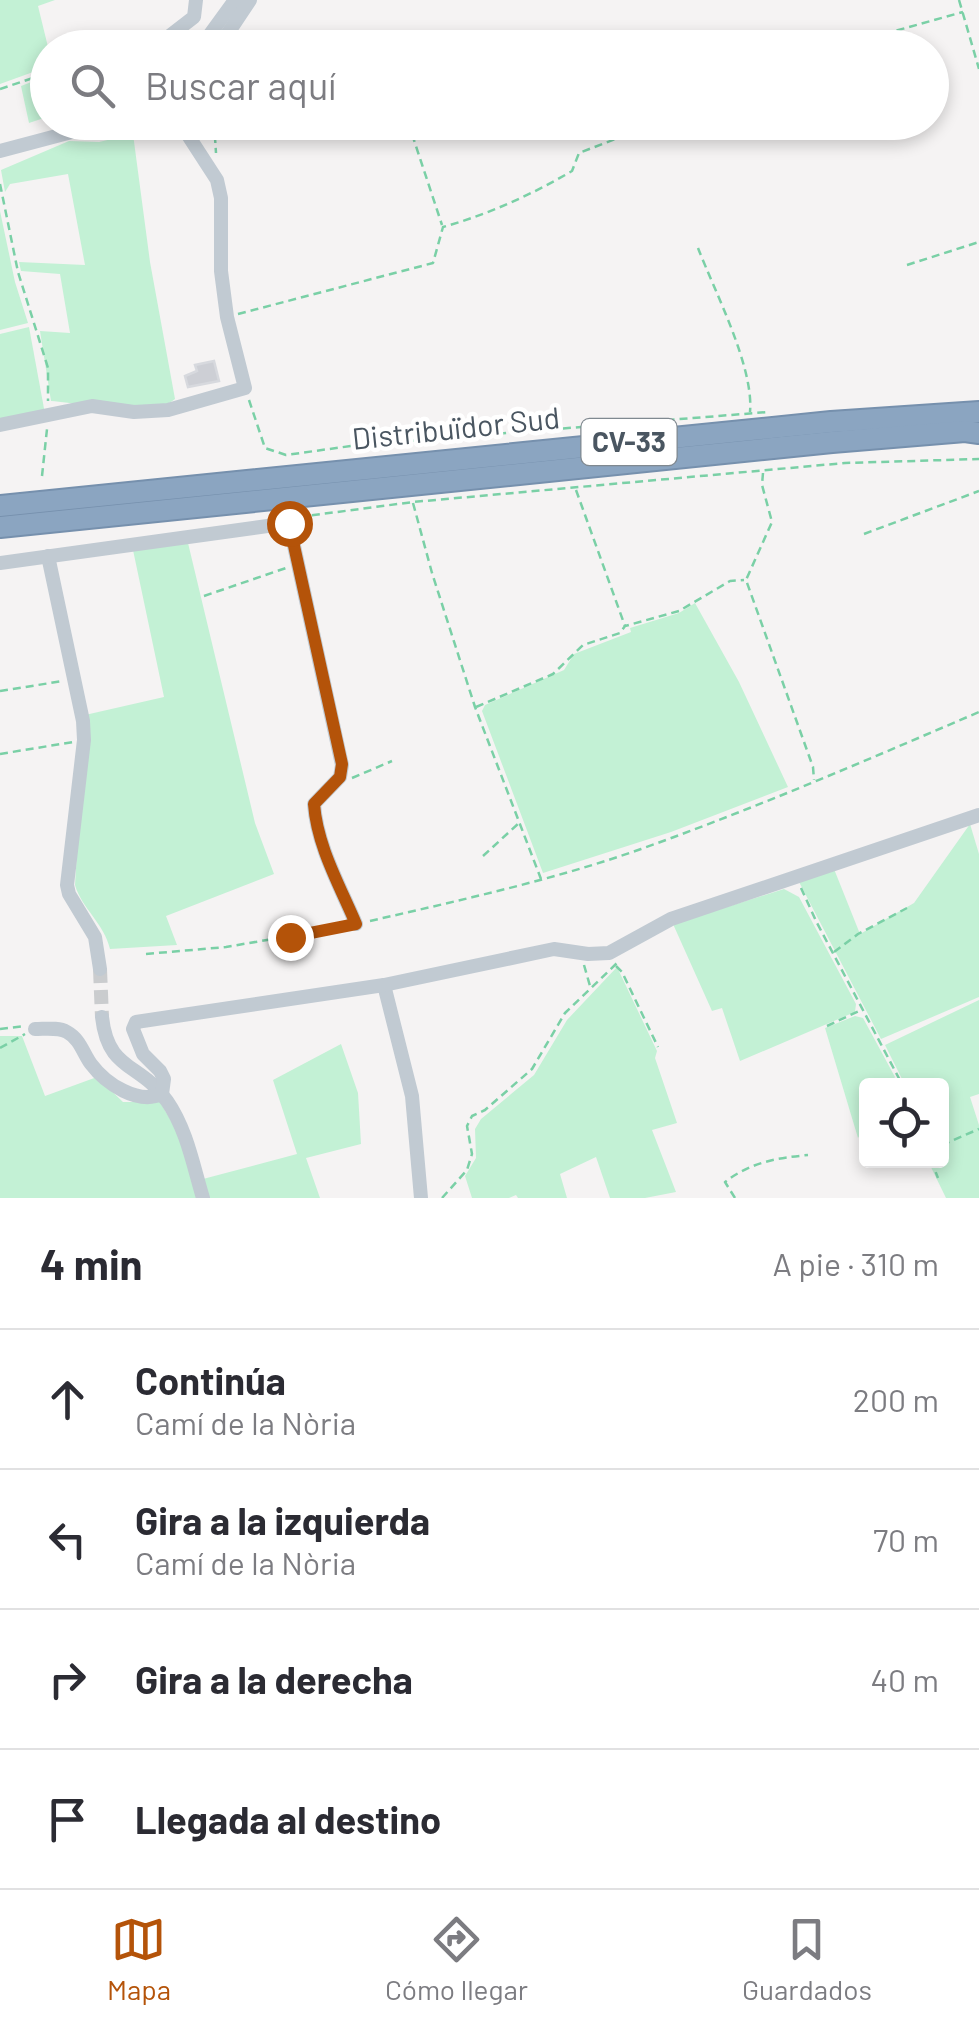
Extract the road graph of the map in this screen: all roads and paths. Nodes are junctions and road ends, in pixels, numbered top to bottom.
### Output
1 (196, 0) edge
2 (235, 0) edge
3 (250, 0) edge
4 (959, 0) edge
5 (963, 12) junction
6 (177, 30) edge
7 (213, 30) edge
8 (230, 30) edge
9 (898, 30) edge
10 (979, 69) edge
11 (30, 80) edge
12 (0, 90) edge
13 (41, 140) edge
14 (194, 140) edge
15 (215, 140) edge
16 (414, 140) edge
17 (612, 140) edge
18 (0, 151) edge
19 (218, 180) junction
20 (0, 184) edge
21 (443, 228) junction
22 (979, 242) edge
23 (698, 248) dead end
24 (907, 265) dead end
25 (227, 317) junction
26 (245, 388) junction
27 (770, 412) dead end
28 (979, 412) edge
29 (750, 413) junction
30 (49, 416) junction
31 (0, 424) edge
32 (972, 432) edge
33 (979, 459) edge
34 (763, 471) junction
35 (42, 476) dead end
36 (576, 488) junction
37 (979, 492) edge
38 (413, 502) junction
39 (2, 522) edge
40 (289, 523) junction
41 (864, 534) dead end
42 (48, 556) junction
43 (0, 562) edge
44 (297, 565) junction
45 (746, 580) junction
46 (204, 596) dead end
47 (625, 626) junction
48 (74, 682) junction
49 (0, 691) edge
50 (475, 707) junction
51 (979, 712) edge
52 (84, 740) junction
53 (0, 754) edge
54 (392, 761) dead end
55 (814, 783) junction
56 (330, 786) junction
57 (979, 815) edge
58 (520, 822) junction
59 (483, 856) dead end
60 (797, 878) junction
61 (542, 880) junction
62 (907, 908) dead end
63 (356, 924) junction
64 (621, 948) junction
65 (583, 952) junction
66 (832, 953) junction
67 (146, 954) dead end
68 (616, 965) junction
69 (100, 969) tunnel mouth
70 (384, 985) junction
71 (590, 988) junction
72 (862, 1010) junction
73 (102, 1016) tunnel mouth
74 (826, 1026) dead end
75 (35, 1029) joint
76 (658, 1047) dead end
77 (0, 1048) edge
78 (899, 1078) edge
79 (162, 1094) junction
80 (979, 1129) edge
81 (949, 1141) edge
82 (808, 1155) dead end
83 (935, 1168) edge
84 (938, 1178) dead end
85 (203, 1198) edge
86 (421, 1198) edge
87 (442, 1198) edge
88 (735, 1198) edge

1 - 6 street
2 - 7 street
3 - 8 street
4 - 5 path
5 - 9 path
5 - 10 path
11 - 12 path
13 - 18 street
14 - 19 street
15 - 19 path
16 - 21 path
17 - 21 path
19 - 25 street
20 - 30 path
21 - 25 path
22 - 24 path
23 - 29 path
25 - 26 street
26 - 29 path
26 - 30 street
27 - 29 path
28 - 39 highway, Distribuïdor Sud / CV-33
30 - 31 street
30 - 35 path
32 - 39 highway, Distribuïdor Sud / CV-33
33 - 34 path
34 - 36 path
34 - 45 path
36 - 38 path
36 - 47 path
37 - 41 path
38 - 40 path
38 - 50 path
40 - 42 street
40 - 44 street
42 - 43 street
42 - 48 street
44 - 46 path
44 - 56 street
45 - 47 path
45 - 55 path
47 - 50 path
48 - 49 path
48 - 52 street
50 - 58 path
51 - 55 path
52 - 53 path
52 - 69 street
54 - 56 path
55 - 61 path
56 - 63 street
57 - 60 street
58 - 59 path
58 - 61 path
60 - 64 street
60 - 66 path
61 - 63 path
62 - 66 path
63 - 67 path
64 - 65 street
64 - 68 path
65 - 70 street
65 - 71 path
66 - 72 path
68 - 71 path
68 - 76 path
70 - 79 street
70 - 86 street
71 - 87 path
72 - 74 path
72 - 78 path
73 - 79 street
75 - 77 path
75 - 79 street
79 - 85 street
80 - 81 path
82 - 88 path
83 - 84 path

